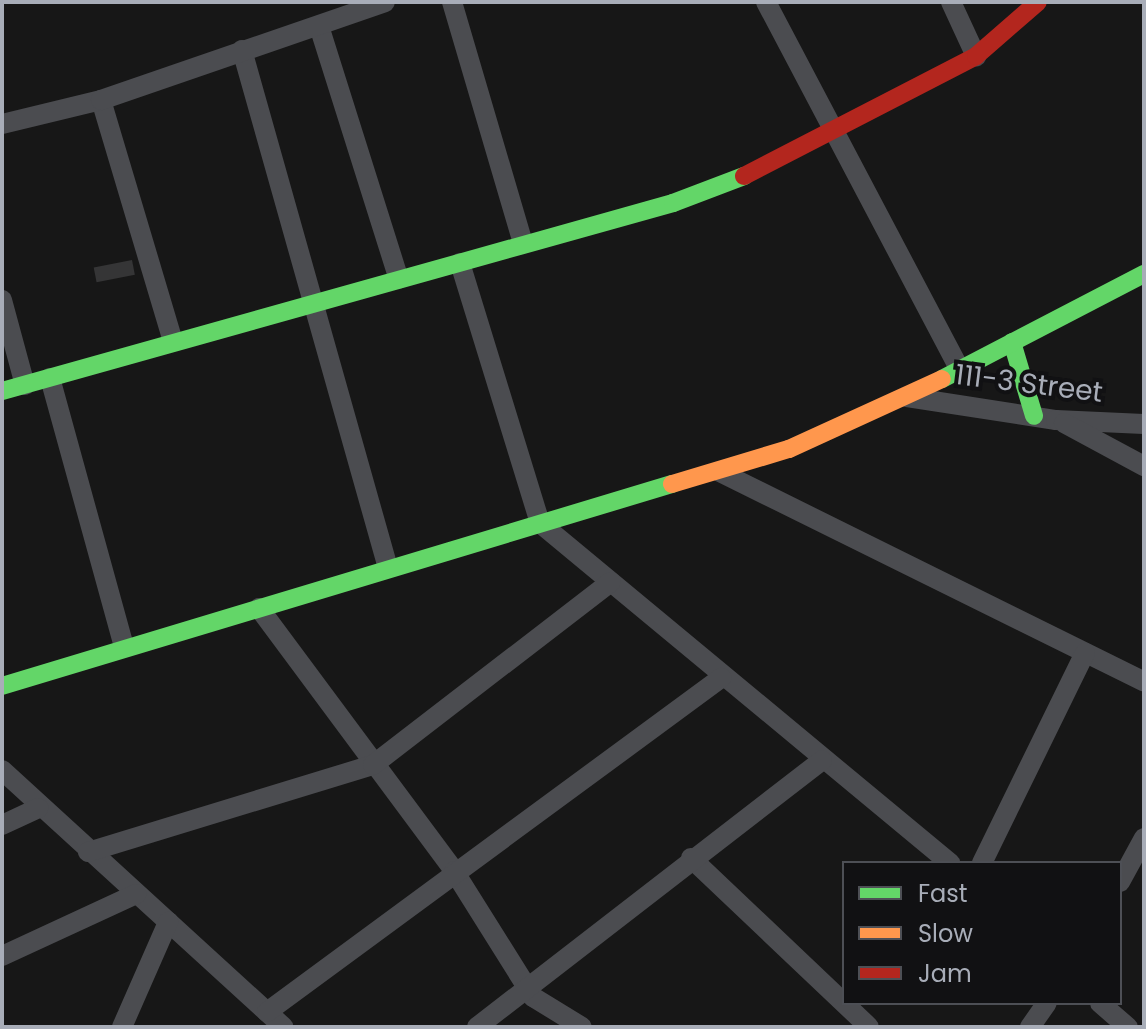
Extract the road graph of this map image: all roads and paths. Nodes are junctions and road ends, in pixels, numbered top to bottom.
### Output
1 (385, 2) edge
2 (452, 2) edge
3 (766, 2) edge
4 (951, 2) edge
5 (1038, 2) edge
6 (319, 26) junction
7 (242, 50) junction
8 (976, 56) junction
9 (101, 100) junction
10 (2, 124) edge
11 (833, 133) junction
12 (523, 243) junction
13 (460, 263) junction
14 (1144, 274) edge
15 (399, 279) junction
16 (2, 300) edge
17 (314, 303) junction
18 (173, 342) junction
19 (1012, 342) junction
20 (959, 368) junction
21 (50, 378) junction
22 (25, 385) junction
23 (2, 391) edge
24 (907, 397) junction
25 (1034, 416) junction
26 (1056, 420) junction
27 (1144, 424) edge
28 (1144, 466) edge
29 (720, 472) junction
30 (540, 523) junction
31 (388, 568) junction
32 (611, 582) junction
33 (259, 608) junction
34 (124, 646) junction
35 (1085, 653) junction
36 (721, 678) junction
37 (1144, 682) edge
38 (2, 684) edge
39 (822, 760) junction
40 (373, 765) junction
41 (2, 770) edge
42 (38, 808) junction
43 (2, 825) edge
44 (1144, 838) edge
45 (88, 852) junction
46 (691, 858) junction
47 (948, 861) edge
48 (983, 861) edge
49 (454, 871) junction
50 (1122, 878) edge
51 (136, 894) junction
52 (168, 922) junction
53 (2, 956) edge
54 (528, 984) junction
55 (842, 1001) edge
56 (846, 1005) edge
57 (1046, 1005) edge
58 (1102, 1005) edge
59 (267, 1012) junction
60 (122, 1027) edge
61 (283, 1027) edge
62 (477, 1027) edge
63 (582, 1027) edge
64 (869, 1027) edge
65 (1030, 1027) edge
66 (1128, 1027) edge

1 - 6 street
2 - 12 street
3 - 11 street
4 - 8 street
5 - 8 main road
6 - 7 street
6 - 15 street
7 - 9 street
7 - 17 street
8 - 11 main road
9 - 10 street
9 - 18 street
11 - 12 main road
11 - 20 street
12 - 13 main road
13 - 15 main road
13 - 30 street
14 - 19 main road
15 - 17 main road
16 - 22 street
17 - 18 main road
17 - 31 street
18 - 21 main road
19 - 20 main road
19 - 25 main road
20 - 24 main road
21 - 22 main road
21 - 34 street
22 - 23 main road
24 - 25 street, 111-3 Street
24 - 29 main road
25 - 26 street, 111-3 Street
26 - 27 street, 111-3 Street
26 - 28 street
29 - 30 main road
29 - 35 street
30 - 31 main road
30 - 32 street
31 - 33 main road
32 - 36 street
32 - 40 street
33 - 34 main road
33 - 40 street
34 - 38 main road
35 - 37 street
35 - 48 street
36 - 39 street
36 - 49 street
39 - 46 street
39 - 47 street
40 - 45 street
40 - 49 street
41 - 42 street
42 - 43 street
42 - 45 street
44 - 50 street
45 - 51 street
46 - 54 street
46 - 55 street
49 - 54 street
49 - 59 street
51 - 52 street
51 - 53 street
52 - 59 street
52 - 60 street
54 - 62 street
54 - 63 street
56 - 64 street
57 - 65 street
58 - 66 street
59 - 61 street

